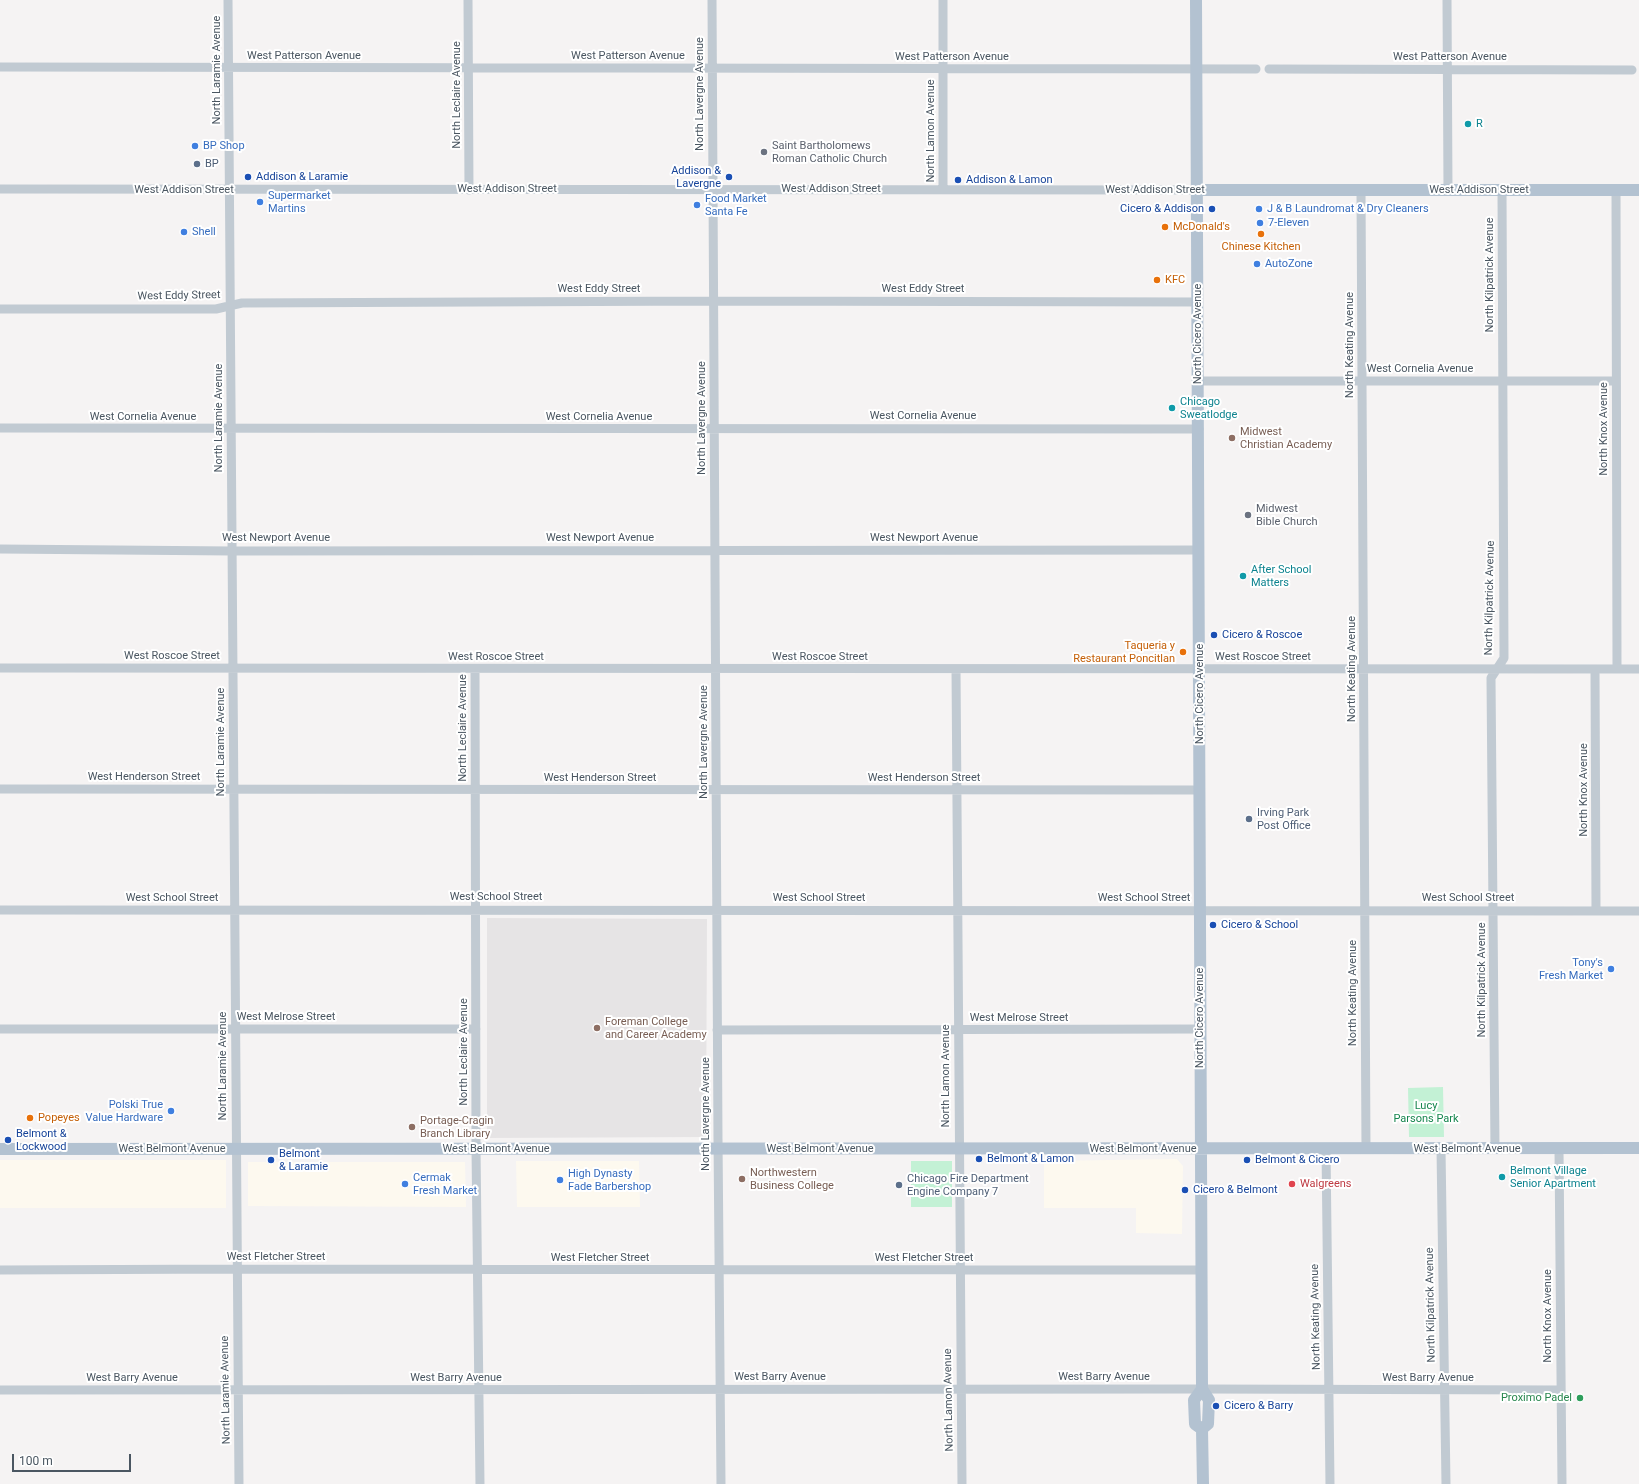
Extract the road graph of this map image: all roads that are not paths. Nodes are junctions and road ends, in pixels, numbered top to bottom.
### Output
1 (228, 0) edge
2 (468, 0) edge
3 (712, 0) edge
4 (943, 0) edge
5 (1196, 0) edge
6 (1447, 0) edge
7 (0, 67) edge
8 (229, 68) junction
9 (468, 68) junction
10 (712, 68) junction
11 (943, 69) junction
12 (1197, 69) junction
13 (1256, 69) dead end
14 (1269, 69) dead end
15 (1448, 69) junction
16 (1632, 70) dead end
17 (0, 189) edge
18 (713, 189) junction
19 (230, 190) junction
20 (469, 190) junction
21 (943, 190) junction
22 (1198, 190) junction
23 (1361, 190) junction
24 (1448, 190) junction
25 (1502, 190) junction
26 (1616, 190) junction
27 (1639, 190) edge
28 (713, 301) junction
29 (1198, 302) junction
30 (230, 306) junction
31 (0, 309) edge
32 (1198, 381) junction
33 (1362, 381) junction
34 (1502, 381) junction
35 (1616, 381) junction
36 (0, 428) edge
37 (231, 429) junction
38 (714, 429) junction
39 (1199, 429) junction
40 (0, 549) edge
41 (232, 550) junction
42 (715, 550) junction
43 (1199, 550) junction
44 (0, 668) edge
45 (232, 668) junction
46 (1617, 668) junction
47 (1639, 668) edge
48 (475, 669) junction
49 (715, 669) junction
50 (956, 669) junction
51 (1200, 669) junction
52 (1364, 669) junction
53 (1497, 669) junction
54 (1595, 669) junction
55 (0, 789) edge
56 (233, 789) junction
57 (475, 789) junction
58 (716, 790) junction
59 (957, 790) junction
60 (1200, 790) junction
61 (475, 909) junction
62 (0, 910) edge
63 (234, 910) junction
64 (717, 910) junction
65 (957, 910) junction
66 (1200, 910) junction
67 (1365, 910) junction
68 (1493, 910) junction
69 (1596, 910) junction
70 (1639, 911) edge
71 (476, 1028) junction
72 (0, 1029) edge
73 (235, 1029) junction
74 (717, 1030) junction
75 (958, 1030) junction
76 (1200, 1030) junction
77 (1639, 1148) edge
78 (0, 1149) edge
79 (236, 1149) junction
80 (476, 1149) junction
81 (718, 1149) junction
82 (959, 1149) junction
83 (1200, 1149) junction
84 (1326, 1149) junction
85 (1366, 1149) junction
86 (1441, 1149) junction
87 (1495, 1149) junction
88 (1559, 1149) junction
89 (237, 1269) junction
90 (477, 1269) junction
91 (0, 1270) edge
92 (719, 1270) junction
93 (960, 1270) junction
94 (1200, 1270) junction
95 (720, 1389) junction
96 (1202, 1389) junction
97 (1329, 1389) junction
98 (0, 1390) edge
99 (238, 1390) junction
100 (478, 1390) junction
101 (961, 1390) junction
102 (1444, 1390) junction
103 (1561, 1390) junction
104 (239, 1484) edge
105 (480, 1484) edge
106 (721, 1484) edge
107 (962, 1484) edge
108 (1203, 1484) edge
109 (1330, 1484) edge
110 (1446, 1484) edge
111 (1562, 1484) edge

1 - 8 street, North Laramie Avenue
2 - 9 street, North Leclaire Avenue
3 - 10 street, North Lavergne Avenue
4 - 11 street, North Lamon Avenue
5 - 12 main road, North Cicero Avenue
6 - 15 street
7 - 8 street, West Patterson Avenue
8 - 9 street, West Patterson Avenue
8 - 19 street, North Laramie Avenue
9 - 10 street, West Patterson Avenue
9 - 20 street, North Leclaire Avenue
10 - 11 street, West Patterson Avenue
10 - 18 street, North Lavergne Avenue
11 - 12 street, West Patterson Avenue
11 - 21 street, North Lamon Avenue
12 - 13 street, West Patterson Avenue
12 - 22 main road, North Cicero Avenue
14 - 15 street, West Patterson Avenue
15 - 16 street, West Patterson Avenue
15 - 24 street
17 - 19 street, West Addison Street
18 - 20 street, West Addison Street
18 - 21 street, West Addison Street
18 - 28 street, North Lavergne Avenue
19 - 20 street, West Addison Street
19 - 30 street, North Laramie Avenue
21 - 22 street, West Addison Street
22 - 23 main road, West Addison Street
22 - 29 main road, North Cicero Avenue
23 - 24 main road, West Addison Street
23 - 33 street, North Keating Avenue
24 - 25 main road, West Addison Street
25 - 26 main road, West Addison Street
25 - 34 street, North Kilpatrick Avenue
26 - 27 main road, West Addison Street
26 - 35 street, North Knox Avenue
28 - 29 street, West Eddy Street
28 - 30 street, West Eddy Street
28 - 38 street, North Lavergne Avenue
29 - 32 main road, North Cicero Avenue
30 - 31 street, West Eddy Street
30 - 37 street, North Laramie Avenue
32 - 33 street, West Cornelia Avenue
32 - 39 main road, North Cicero Avenue
33 - 34 street, West Cornelia Avenue
33 - 52 street, North Keating Avenue
34 - 35 street, West Cornelia Avenue
34 - 53 street, North Kilpatrick Avenue
35 - 46 street, North Knox Avenue
36 - 37 street, West Cornelia Avenue
37 - 38 street, West Cornelia Avenue
37 - 41 street, North Laramie Avenue
38 - 39 street, West Cornelia Avenue
38 - 42 street, North Lavergne Avenue
39 - 43 main road, North Cicero Avenue
40 - 41 street, West Newport Avenue
41 - 42 street, West Newport Avenue
41 - 45 street, North Laramie Avenue
42 - 43 street, West Newport Avenue
42 - 49 street, North Lavergne Avenue
43 - 51 main road, North Cicero Avenue
44 - 45 street, West Roscoe Street
45 - 48 street, West Roscoe Street
45 - 56 street, North Laramie Avenue
46 - 47 street, West Roscoe Street
46 - 54 street, West Roscoe Street
48 - 49 street, West Roscoe Street
48 - 57 street, North Leclaire Avenue
49 - 50 street, West Roscoe Street
49 - 58 street, North Lavergne Avenue
50 - 51 street, West Roscoe Street
50 - 59 street, North Lamon Avenue
51 - 52 street, West Roscoe Street
51 - 60 main road, North Cicero Avenue
52 - 53 street, West Roscoe Street
52 - 67 street, North Keating Avenue
53 - 54 street, West Roscoe Street
53 - 68 street, North Kilpatrick Avenue
54 - 69 street, North Knox Avenue
55 - 56 street, West Henderson Street
56 - 57 street, West Henderson Street
56 - 63 street, North Laramie Avenue
57 - 58 street, West Henderson Street
57 - 61 street, North Leclaire Avenue
58 - 59 street, West Henderson Street
58 - 64 street, North Lavergne Avenue
59 - 60 street, West Henderson Street
59 - 65 street, North Lamon Avenue
60 - 66 main road, North Cicero Avenue
61 - 63 street, West School Street
61 - 64 street, West School Street
61 - 71 street, North Leclaire Avenue
62 - 63 street, West School Street
63 - 73 street, North Laramie Avenue
64 - 65 street, West School Street
64 - 74 street, North Lavergne Avenue
65 - 66 street, West School Street
65 - 75 street, North Lamon Avenue
66 - 67 street, West School Street
66 - 76 main road, North Cicero Avenue
67 - 68 street, West School Street
67 - 85 street, North Keating Avenue
68 - 69 street, West School Street
68 - 87 street, North Kilpatrick Avenue
69 - 70 street, West School Street
71 - 73 street, West Melrose Street
71 - 80 street, North Leclaire Avenue
72 - 73 street, West Melrose Street
73 - 79 street, North Laramie Avenue
74 - 75 street, West Melrose Street
74 - 81 street, North Lavergne Avenue
75 - 76 street, West Melrose Street
75 - 82 street, North Lamon Avenue
76 - 83 main road, North Cicero Avenue
77 - 88 main road, West Belmont Avenue
78 - 79 main road, West Belmont Avenue
79 - 80 main road, West Belmont Avenue
79 - 89 street, North Laramie Avenue
80 - 81 main road, West Belmont Avenue
80 - 90 street, North Leclaire Avenue
81 - 82 main road, West Belmont Avenue
81 - 92 street, North Lavergne Avenue
82 - 83 main road, West Belmont Avenue
82 - 93 street, North Lamon Avenue
83 - 84 main road, West Belmont Avenue
83 - 94 main road, North Cicero Avenue
84 - 85 main road, West Belmont Avenue
84 - 97 street, North Keating Avenue
85 - 86 main road, West Belmont Avenue
86 - 87 main road, West Belmont Avenue
86 - 102 street, North Kilpatrick Avenue
87 - 88 main road, West Belmont Avenue
88 - 103 street, North Knox Avenue
89 - 90 street, West Fletcher Street
89 - 91 street, West Fletcher Street
89 - 99 street, North Laramie Avenue
90 - 92 street, West Fletcher Street
90 - 100 street, North Leclaire Avenue
92 - 93 street, West Fletcher Street
92 - 95 street, North Lavergne Avenue
93 - 94 street, West Fletcher Street
93 - 101 street, North Lamon Avenue
94 - 96 main road, North Cicero Avenue
95 - 100 street, West Barry Avenue
95 - 101 street, West Barry Avenue
95 - 106 street, North Lavergne Avenue
96 - 97 street, West Barry Avenue
96 - 101 street, West Barry Avenue
96 - 108 main road, North Cicero Avenue
97 - 102 street, West Barry Avenue
97 - 109 street, North Keating Avenue
98 - 99 street, West Barry Avenue
99 - 100 street, West Barry Avenue
99 - 104 street, North Laramie Avenue
100 - 105 street, North Leclaire Avenue
101 - 107 street, North Lamon Avenue
102 - 103 street, West Barry Avenue
102 - 110 street, North Kilpatrick Avenue
103 - 111 street, North Knox Avenue

